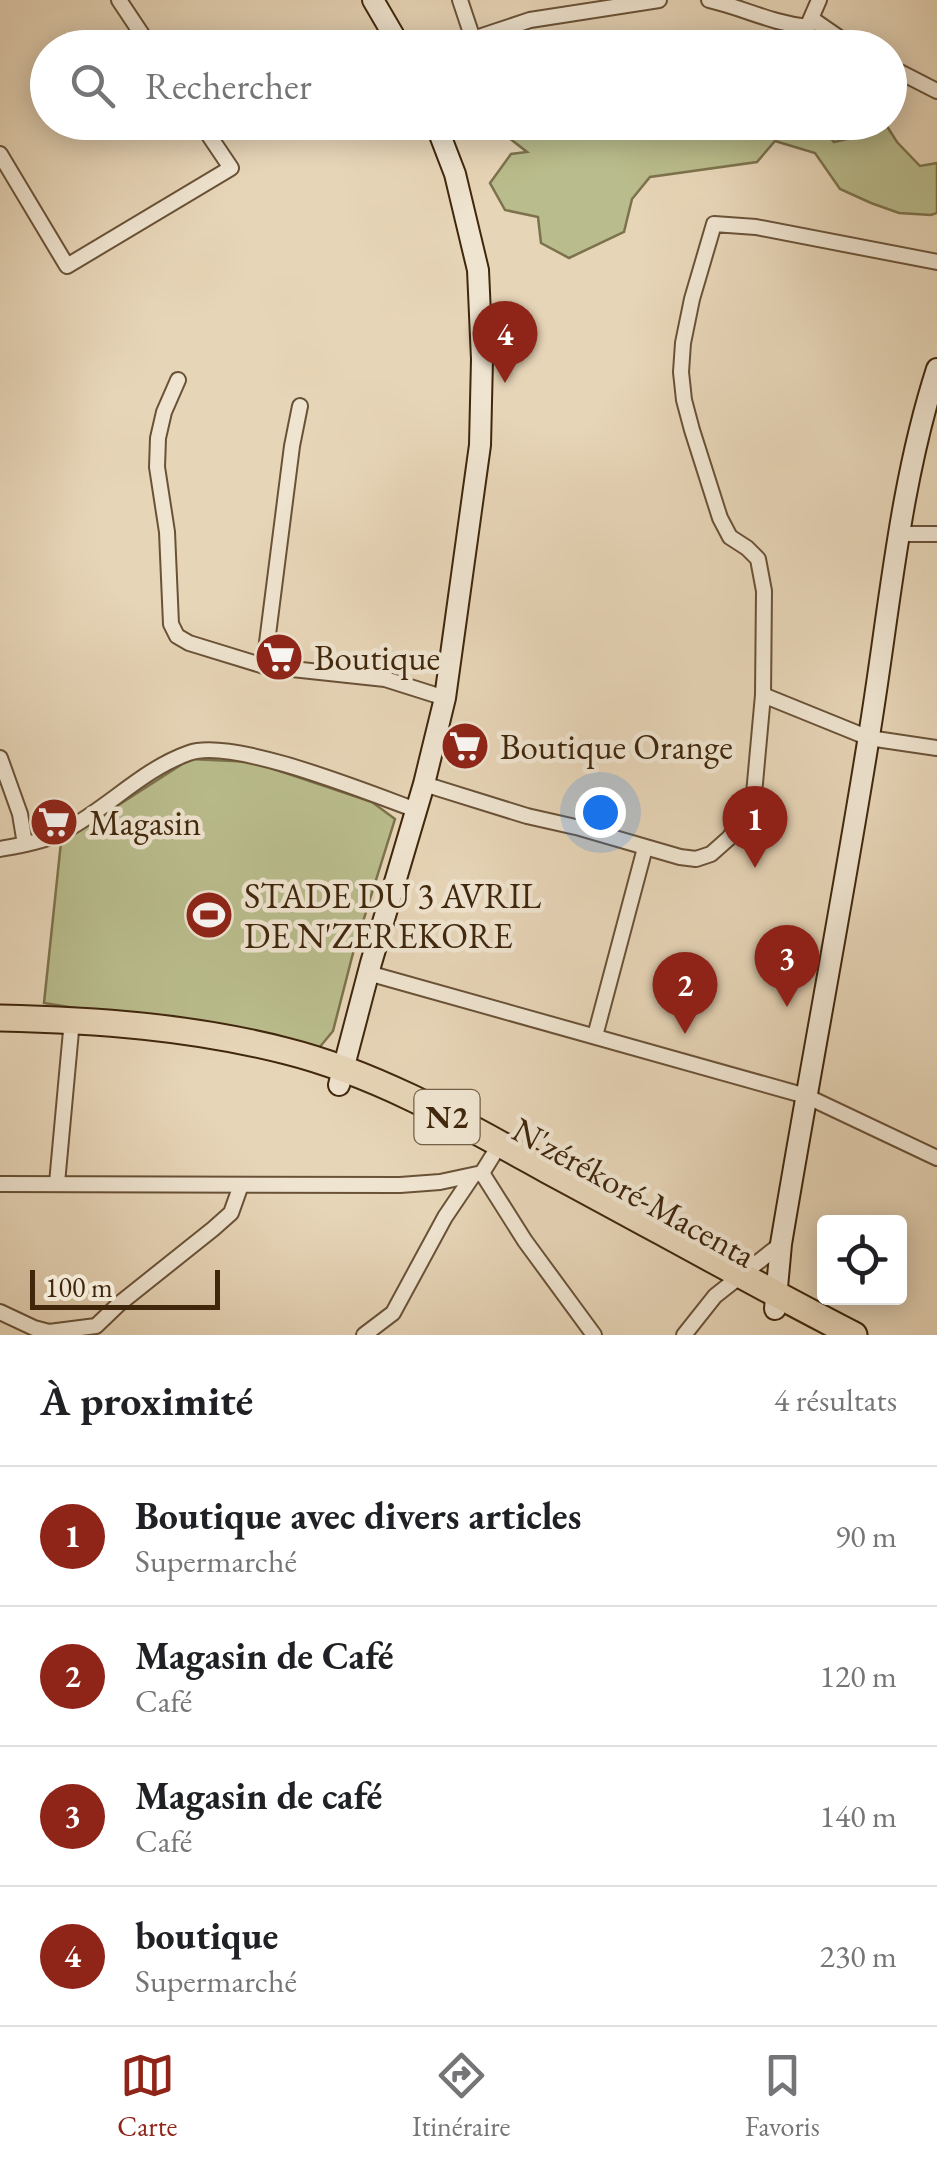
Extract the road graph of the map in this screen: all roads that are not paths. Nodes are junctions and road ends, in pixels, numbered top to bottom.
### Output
1 (119, 0) edge
2 (372, 0) edge
3 (460, 0) edge
4 (659, 0) edge
5 (709, 0) edge
6 (819, 0) edge
7 (810, 23) junction
8 (139, 30) edge
9 (390, 30) edge
10 (470, 30) edge
11 (500, 30) edge
12 (807, 30) edge
13 (822, 30) edge
14 (907, 76) edge
15 (937, 91) edge
16 (212, 140) edge
17 (443, 140) edge
18 (0, 154) edge
19 (937, 262) edge
20 (937, 369) edge
21 (178, 380) dead end
22 (300, 406) dead end
23 (899, 534) junction
24 (937, 534) edge
25 (264, 666) junction
26 (764, 695) junction
27 (445, 698) junction
28 (869, 738) junction
29 (937, 748) edge
30 (0, 758) edge
31 (424, 784) junction
32 (416, 810) junction
33 (25, 844) junction
34 (646, 848) junction
35 (0, 850) edge
36 (368, 974) junction
37 (0, 1018) edge
38 (71, 1027) junction
39 (0, 1032) edge
40 (595, 1036) junction
41 (341, 1077) junction
42 (806, 1096) junction
43 (937, 1158) edge
44 (488, 1162) junction
45 (58, 1183) junction
46 (0, 1184) edge
47 (241, 1186) junction
48 (781, 1244) junction
49 (736, 1280) junction
50 (776, 1302) junction
51 (0, 1312) edge
52 (364, 1335) edge
53 (594, 1335) edge
54 (684, 1335) edge
55 (825, 1335) edge
56 (854, 1335) edge

1 - 8 street
2 - 9 street
3 - 10 street
4 - 11 street
5 - 7 street
6 - 7 street
7 - 12 street
7 - 13 street
14 - 15 street
16 - 18 street
17 - 27 street
19 - 26 street
20 - 23 street
21 - 25 street
22 - 25 street
23 - 24 street
23 - 28 street
25 - 27 street
26 - 28 street
26 - 34 street
27 - 31 street
28 - 29 street
28 - 42 street
30 - 33 street
31 - 32 street
31 - 34 street
32 - 33 street
32 - 36 street
33 - 35 street
34 - 40 street
36 - 40 street
36 - 41 street
37 - 38 highway, N2
38 - 39 highway, N2
38 - 41 highway, N2
38 - 45 street
40 - 42 street
41 - 44 highway, N2
42 - 43 street
42 - 48 street
44 - 47 street
44 - 49 highway, N2
44 - 52 street
44 - 53 street
45 - 46 street
45 - 47 street
47 - 51 street
48 - 49 street
48 - 50 street
49 - 50 highway, N2
49 - 54 street
50 - 55 highway, N'zérékoré-Macenta / N2
50 - 56 highway, N2

